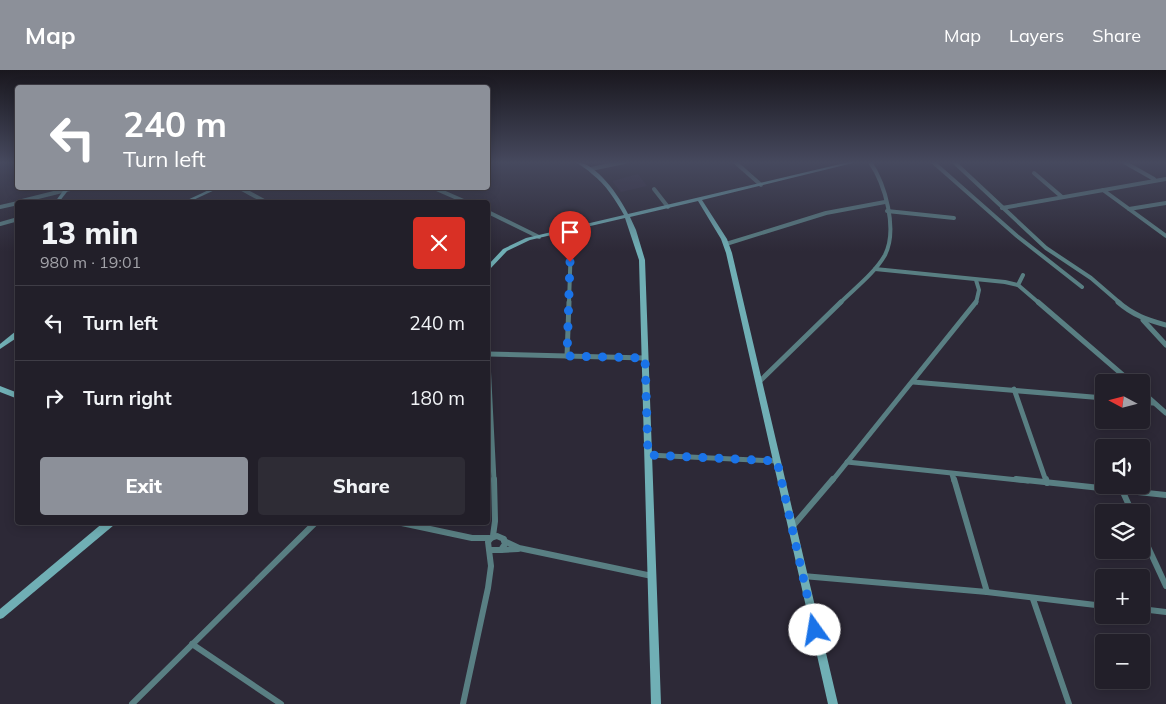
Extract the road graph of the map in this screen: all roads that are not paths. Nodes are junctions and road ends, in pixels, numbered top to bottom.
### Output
1 (57, 192) edge
2 (208, 192) edge
3 (247, 192) edge
4 (442, 192) edge
5 (610, 192) edge
6 (656, 192) edge
7 (734, 192) edge
8 (884, 192) edge
9 (967, 192) edge
10 (985, 192) edge
11 (1056, 192) edge
12 (1094, 192) edge
13 (1105, 192) edge
14 (1062, 197) junction
15 (28, 200) edge
16 (190, 200) edge
17 (262, 200) edge
18 (461, 200) edge
19 (700, 200) junction
20 (885, 202) junction
21 (1166, 203) edge
22 (15, 204) edge
23 (0, 207) edge
24 (668, 207) junction
25 (1002, 208) junction
26 (1130, 209) junction
27 (887, 211) junction
28 (490, 213) edge
29 (625, 216) junction
30 (954, 218) dead end
31 (15, 220) edge
32 (0, 224) edge
33 (568, 230) junction
34 (1166, 230) edge
35 (1159, 231) junction
36 (1166, 236) edge
37 (539, 237) junction
38 (726, 244) junction
39 (490, 266) edge
40 (875, 269) junction
41 (1023, 275) dead end
42 (976, 280) junction
43 (1018, 286) junction
44 (1082, 287) dead end
45 (1143, 319) junction
46 (1166, 325) edge
47 (15, 336) edge
48 (1166, 345) edge
49 (0, 348) edge
50 (490, 354) edge
51 (567, 356) junction
52 (645, 358) junction
53 (1122, 374) edge
54 (490, 377) edge
55 (759, 382) junction
56 (913, 382) junction
57 (0, 389) edge
58 (1014, 389) junction
59 (15, 395) edge
60 (1095, 397) edge
61 (1150, 399) edge
62 (1150, 403) edge
63 (1154, 403) junction
64 (1166, 413) edge
65 (648, 455) junction
66 (777, 461) junction
67 (847, 462) junction
68 (952, 474) junction
69 (1047, 483) junction
70 (1095, 487) edge
71 (1150, 493) edge
72 (1166, 495) edge
73 (107, 525) edge
74 (313, 525) edge
75 (411, 525) edge
76 (791, 527) junction
77 (472, 538) junction
78 (497, 538) junction
79 (519, 548) junction
80 (494, 549) junction
81 (1150, 551) edge
82 (652, 576) junction
83 (802, 576) junction
84 (1166, 586) edge
85 (987, 592) junction
86 (1033, 599) junction
87 (1095, 605) edge
88 (2, 610) edge
89 (1150, 610) edge
90 (1166, 612) edge
91 (192, 644) junction
92 (132, 704) edge
93 (281, 704) edge
94 (464, 704) edge
95 (656, 704) edge
96 (833, 704) edge
97 (1069, 704) edge

1 - 15 street
2 - 16 street
3 - 17 street
4 - 18 street
5 - 29 street
6 - 24 street
7 - 19 street
8 - 20 street
9 - 44 street
10 - 25 street
11 - 14 street
12 - 14 street
13 - 26 street
14 - 25 street
19 - 24 street
19 - 38 street
20 - 27 street
20 - 38 street
21 - 26 street
22 - 23 street
24 - 29 street
25 - 45 street
26 - 35 street
27 - 30 street
27 - 40 street
28 - 37 street
29 - 33 street
29 - 52 street
31 - 32 street
33 - 37 street
33 - 51 street
34 - 35 street
35 - 36 street
37 - 39 street
38 - 55 street
40 - 42 street
40 - 55 street
41 - 43 street
42 - 43 street
42 - 56 street
43 - 53 street
45 - 46 street
45 - 48 street
47 - 49 street
50 - 51 street
51 - 52 street
52 - 65 street
54 - 78 street
55 - 66 street
56 - 58 street
56 - 67 street
57 - 59 street
58 - 60 street
58 - 69 street
61 - 63 street
62 - 63 street
63 - 64 street
65 - 66 street
65 - 82 street
66 - 76 street
67 - 68 street
67 - 76 street
68 - 69 street
68 - 85 street
69 - 70 street
71 - 72 street
73 - 88 street
74 - 91 street
75 - 77 street
76 - 83 street
77 - 78 street
77 - 80 street
78 - 79 street
78 - 80 street
78 - 80 street
79 - 80 street
79 - 82 street
80 - 94 street
81 - 84 street
82 - 95 street
83 - 85 street
83 - 96 street
85 - 86 street
86 - 87 street
86 - 97 street
89 - 90 street
91 - 92 street
91 - 93 street

